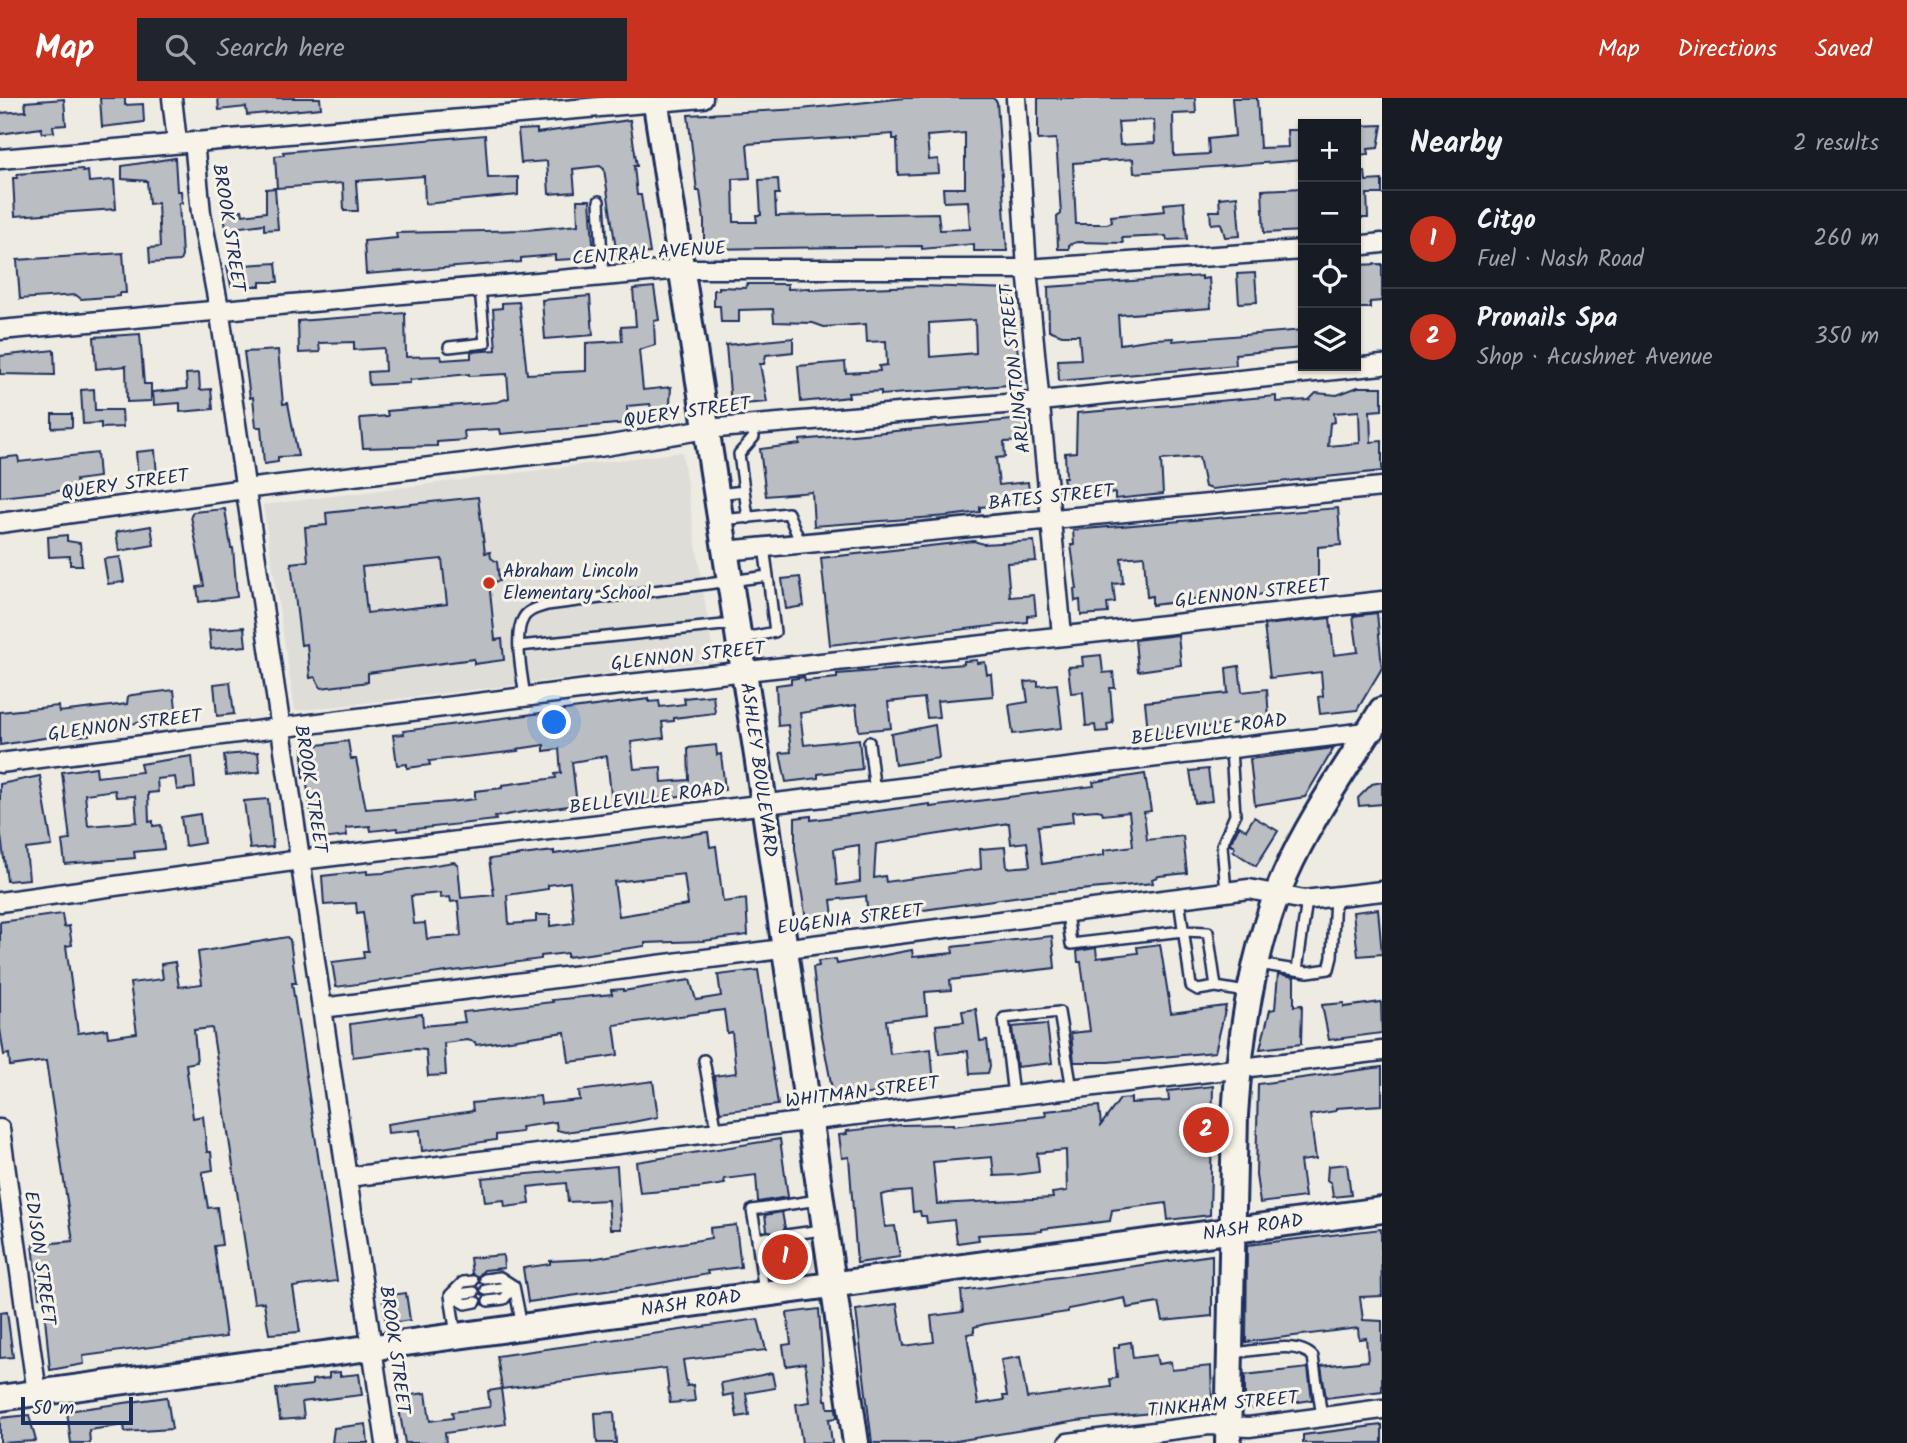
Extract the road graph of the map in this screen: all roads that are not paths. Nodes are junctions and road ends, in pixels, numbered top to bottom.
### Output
1 (172, 98) edge
2 (704, 98) edge
3 (1016, 98) edge
4 (655, 100) edge
5 (186, 141) junction
6 (0, 159) edge
7 (599, 201) dead end
8 (1382, 243) edge
9 (1361, 245) edge
10 (1298, 250) edge
11 (682, 269) junction
12 (1027, 269) junction
13 (603, 277) junction
14 (480, 288) junction
15 (219, 308) junction
16 (0, 330) edge
17 (449, 347) dead end
18 (1382, 365) edge
19 (1041, 401) junction
20 (752, 425) junction
21 (706, 429) junction
22 (1382, 487) edge
23 (244, 489) junction
24 (744, 491) junction
25 (716, 494) junction
26 (748, 518) junction
27 (1052, 519) junction
28 (720, 521) junction
29 (0, 523) edge
30 (801, 544) junction
31 (764, 547) junction
32 (725, 551) junction
33 (768, 576) junction
34 (729, 582) junction
35 (1382, 601) edge
36 (737, 632) junction
37 (1062, 635) junction
38 (519, 646) junction
39 (744, 672) junction
40 (525, 698) junction
41 (1382, 710) edge
42 (279, 726) junction
43 (1375, 731) edge
44 (869, 742) dead end
45 (1231, 749) junction
46 (0, 763) edge
47 (875, 793) junction
48 (764, 806) junction
49 (300, 860) junction
50 (1382, 891) edge
51 (1226, 892) junction
52 (1276, 895) junction
53 (1335, 896) junction
54 (1179, 899) junction
55 (1307, 900) junction
56 (0, 902) edge
57 (1068, 913) junction
58 (1183, 931) junction
59 (783, 949) junction
60 (1257, 964) junction
61 (1297, 970) junction
62 (1216, 987) junction
63 (1251, 992) junction
64 (322, 1008) junction
65 (1382, 1051) edge
66 (704, 1060) dead end
67 (1239, 1070) junction
68 (1072, 1089) junction
69 (1013, 1096) junction
70 (808, 1120) junction
71 (0, 1129) edge
72 (717, 1132) junction
73 (348, 1177) junction
74 (821, 1200) junction
75 (1382, 1210) edge
76 (826, 1229) junction
77 (1231, 1231) junction
78 (786, 1235) dead end
79 (769, 1237) dead end
80 (757, 1239) junction
81 (485, 1279) dead end
82 (473, 1281) dead end
83 (835, 1285) junction
84 (514, 1286) junction
85 (486, 1290) dead end
86 (474, 1292) dead end
87 (765, 1294) junction
88 (450, 1295) junction
89 (488, 1301) dead end
90 (475, 1302) dead end
91 (522, 1328) junction
92 (456, 1336) junction
93 (372, 1347) junction
94 (1230, 1354) junction
95 (37, 1393) junction
96 (0, 1398) edge
97 (1382, 1409) edge
98 (1322, 1417) junction
99 (1228, 1435) edge
100 (386, 1443) edge
101 (856, 1443) edge
102 (1068, 1443) edge

1 - 5 street, BROOK STREET
2 - 4 street
3 - 12 street, ARLINGTON STREET
4 - 5 street
4 - 11 main road, ASHLEY BOULEVARD
5 - 6 street
5 - 15 street, BROOK STREET
7 - 13 lane
8 - 9 street
10 - 12 street, CENTRAL AVENUE
11 - 12 street, CENTRAL AVENUE
11 - 13 street, CENTRAL AVENUE
11 - 21 main road, ASHLEY BOULEVARD
12 - 19 street, ARLINGTON STREET
13 - 14 street, CENTRAL AVENUE
14 - 15 street, CENTRAL AVENUE
14 - 17 lane
15 - 16 street, CENTRAL AVENUE
15 - 23 street, BROOK STREET
18 - 19 street, QUERY STREET
19 - 20 street, QUERY STREET
19 - 27 street, ARLINGTON STREET
20 - 21 street, QUERY STREET
20 - 24 lane
21 - 23 street, QUERY STREET
21 - 25 main road, ASHLEY BOULEVARD
22 - 27 street, BATES STREET
23 - 29 street, QUERY STREET
23 - 42 street, BROOK STREET
24 - 25 lane
24 - 26 lane
25 - 28 main road, ASHLEY BOULEVARD
26 - 28 lane
26 - 30 lane
27 - 30 street, BATES STREET
27 - 37 street, ARLINGTON STREET
28 - 32 main road, ASHLEY BOULEVARD
30 - 31 street, BATES STREET
31 - 32 street, BATES STREET
31 - 33 lane
32 - 34 main road, ASHLEY BOULEVARD
33 - 34 lane
33 - 36 lane
34 - 36 main road, ASHLEY BOULEVARD
34 - 38 lane
35 - 37 street, GLENNON STREET
36 - 38 lane
36 - 39 main road, ASHLEY BOULEVARD
37 - 39 street, GLENNON STREET
38 - 40 lane
39 - 40 street, GLENNON STREET
39 - 48 main road, ASHLEY BOULEVARD
40 - 42 street, GLENNON STREET
41 - 43 main road
42 - 46 street, GLENNON STREET
42 - 49 street, BROOK STREET
43 - 45 street, BELLEVILLE ROAD
43 - 52 main road
44 - 47 lane
45 - 47 street, BELLEVILLE ROAD
45 - 51 lane
47 - 48 street, BELLEVILLE ROAD
48 - 49 street, BELLEVILLE ROAD
48 - 59 main road, ASHLEY BOULEVARD
49 - 56 street, BELLEVILLE ROAD
49 - 64 street, BROOK STREET
50 - 53 street, EUGENIA STREET
51 - 52 street, EUGENIA STREET
51 - 54 street, EUGENIA STREET
52 - 55 street, EUGENIA STREET
52 - 60 main road
53 - 55 street, EUGENIA STREET
53 - 61 lane
54 - 57 street, EUGENIA STREET
54 - 58 lane
55 - 61 lane
57 - 58 lane
57 - 59 street, EUGENIA STREET
58 - 62 lane
58 - 62 lane
59 - 64 street, EUGENIA STREET
59 - 70 main road, ASHLEY BOULEVARD
60 - 61 lane
60 - 63 main road
62 - 63 lane
63 - 67 main road
64 - 73 street, BROOK STREET
65 - 67 street, WHITMAN STREET
66 - 72 lane
67 - 68 street, WHITMAN STREET
67 - 77 main road
68 - 69 street, WHITMAN STREET
68 - 69 lane
69 - 70 street, WHITMAN STREET
70 - 72 street, WHITMAN STREET
70 - 74 main road, ASHLEY BOULEVARD
71 - 95 street, EDISON STREET
72 - 73 street, WHITMAN STREET
73 - 93 street, BROOK STREET
74 - 76 main road, ASHLEY BOULEVARD
74 - 80 lane
75 - 77 main road, NASH ROAD
76 - 78 lane
76 - 83 main road, ASHLEY BOULEVARD
77 - 83 main road, NASH ROAD
77 - 94 main road
79 - 80 lane
80 - 87 lane
81 - 84 lane
82 - 88 lane
83 - 87 main road, NASH ROAD
83 - 101 main road, ASHLEY BOULEVARD
84 - 85 lane
84 - 89 lane
84 - 91 lane
86 - 88 lane
87 - 91 main road, NASH ROAD
88 - 90 lane
88 - 92 lane
91 - 92 main road, NASH ROAD
92 - 93 main road, NASH ROAD
93 - 95 main road, NASH ROAD
93 - 100 street, BROOK STREET
94 - 98 lane
94 - 99 main road
95 - 96 main road, NASH ROAD
97 - 98 street, TINKHAM STREET
98 - 99 street, TINKHAM STREET
99 - 102 street, TINKHAM STREET

